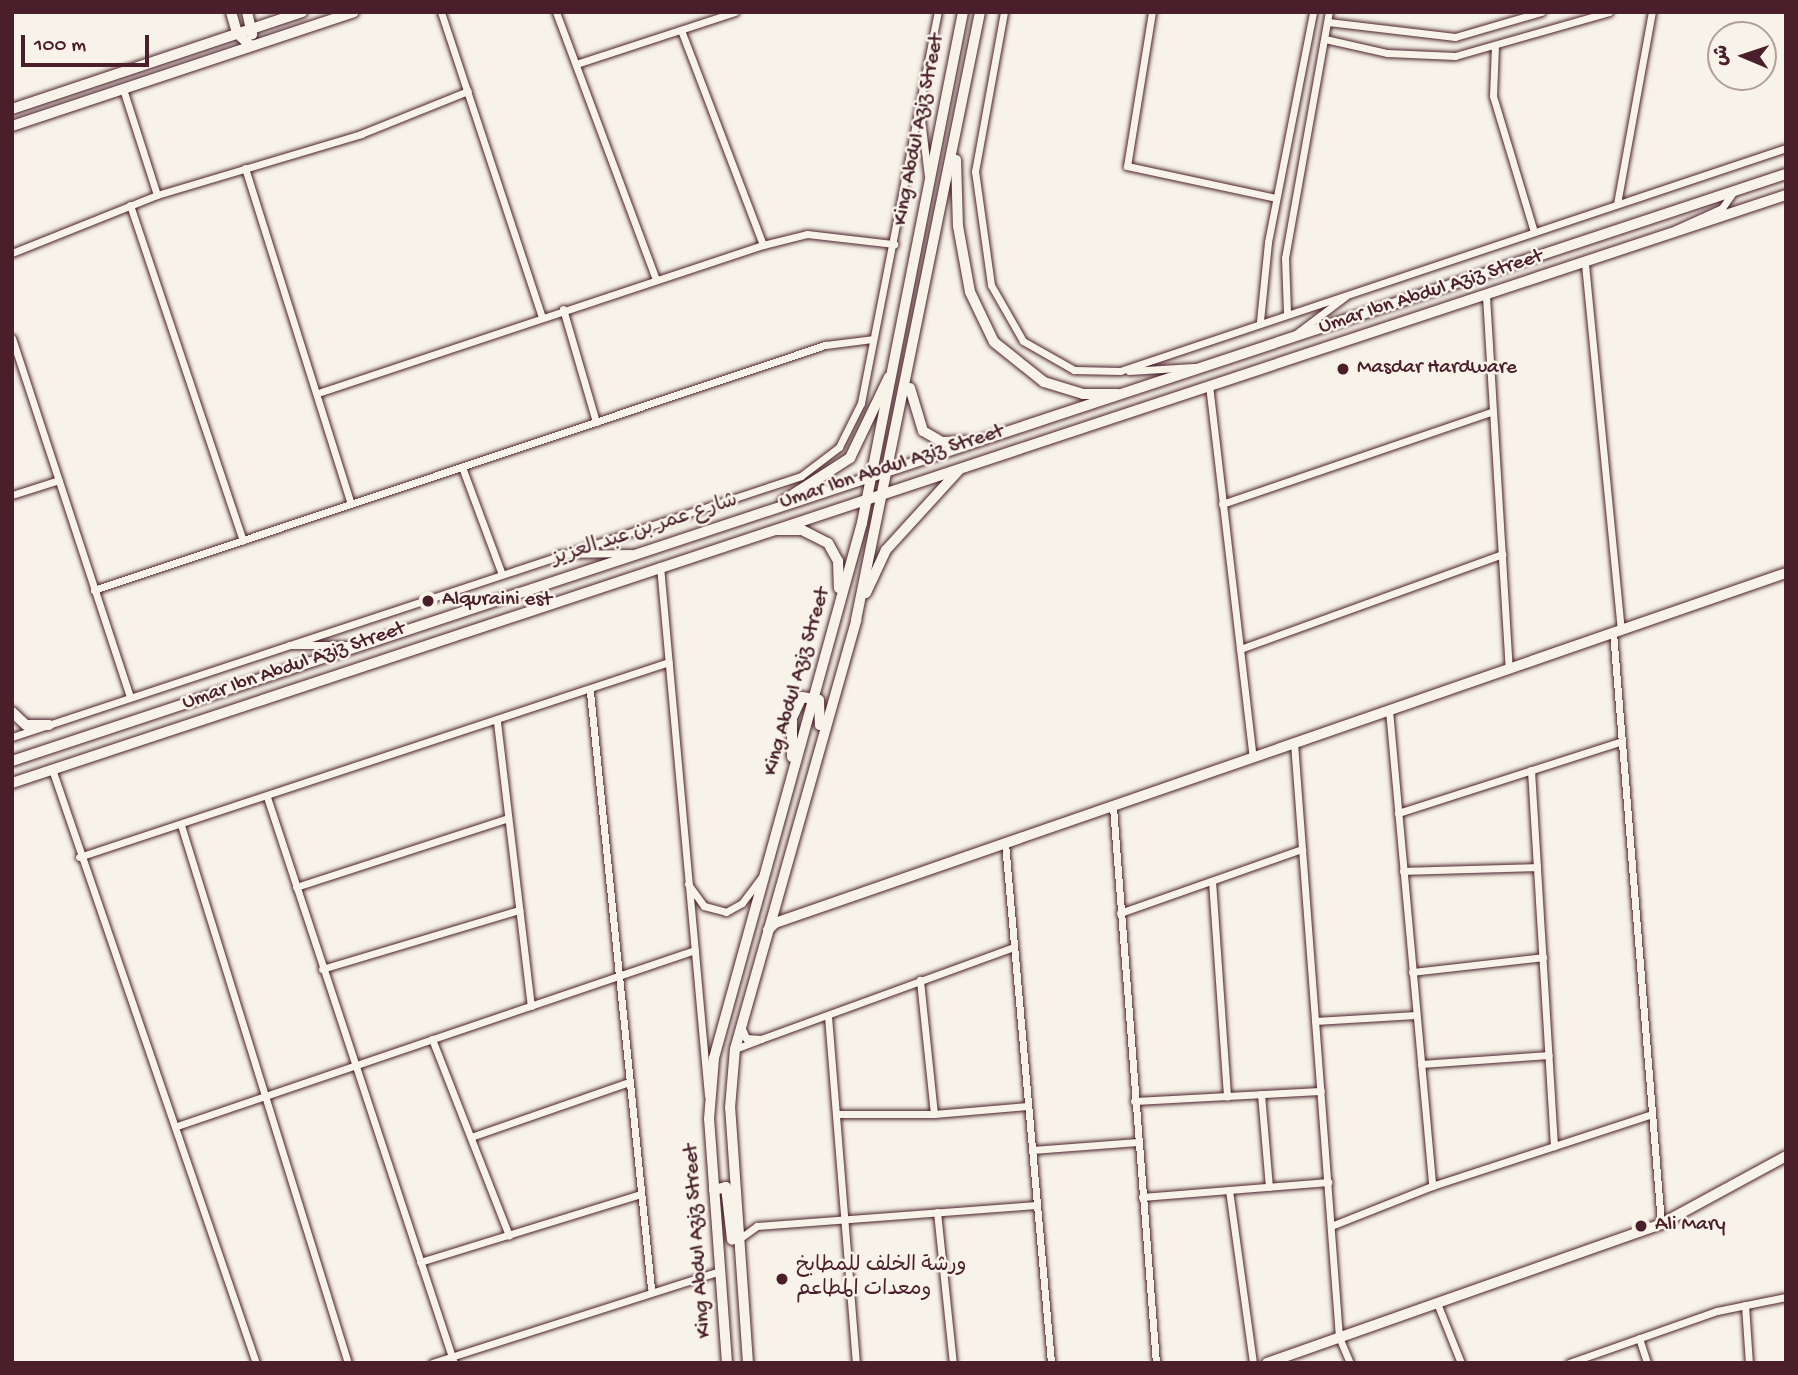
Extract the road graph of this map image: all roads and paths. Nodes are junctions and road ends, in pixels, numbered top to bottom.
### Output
1 (231, 12) edge
2 (247, 12) edge
3 (302, 12) edge
4 (354, 12) edge
5 (441, 12) edge
6 (556, 12) edge
7 (735, 12) edge
8 (938, 12) edge
9 (963, 12) edge
10 (980, 12) edge
11 (1004, 12) edge
12 (1152, 12) edge
13 (1313, 12) edge
14 (1329, 12) edge
15 (1541, 12) edge
16 (1609, 12) edge
17 (1652, 12) edge
18 (1328, 22) junction
19 (253, 28) junction
20 (681, 30) junction
21 (237, 33) junction
22 (1325, 39) junction
23 (250, 45) junction
24 (1495, 45) junction
25 (576, 64) junction
26 (123, 89) junction
27 (468, 91) junction
28 (919, 103) junction
29 (12, 109) edge
30 (12, 126) edge
31 (957, 132) junction
32 (1786, 148) edge
33 (245, 168) junction
34 (1786, 174) edge
35 (930, 185) junction
36 (1733, 192) junction
37 (157, 195) junction
38 (1786, 195) edge
39 (1276, 198) junction
40 (1617, 204) junction
41 (130, 205) junction
42 (1534, 232) junction
43 (1670, 233) junction
44 (894, 244) junction
45 (763, 245) junction
46 (12, 253) edge
47 (1585, 264) junction
48 (656, 279) junction
49 (1349, 293) junction
50 (1486, 296) junction
51 (563, 309) junction
52 (1287, 312) junction
53 (542, 317) junction
54 (1260, 321) junction
55 (12, 338) edge
56 (873, 339) junction
57 (1290, 339) junction
58 (1265, 347) junction
59 (895, 364) junction
60 (1209, 366) junction
61 (1120, 371) junction
62 (909, 376) junction
63 (1209, 385) junction
64 (321, 393) junction
65 (1128, 393) junction
66 (1490, 412) junction
67 (596, 422) junction
68 (984, 439) junction
69 (972, 463) junction
70 (462, 467) junction
71 (889, 471) junction
72 (873, 477) junction
73 (58, 480) junction
74 (885, 490) junction
75 (12, 495) edge
76 (869, 496) junction
77 (351, 504) junction
78 (1222, 504) junction
79 (757, 515) junction
80 (765, 531) junction
81 (243, 540) junction
82 (642, 552) junction
83 (555, 554) junction
84 (1502, 554) junction
85 (660, 566) junction
86 (501, 572) junction
87 (1786, 573) edge
88 (94, 590) junction
89 (838, 608) junction
90 (856, 620) junction
91 (1617, 631) junction
92 (285, 645) junction
93 (358, 645) junction
94 (1240, 649) junction
95 (669, 662) junction
96 (1509, 668) junction
97 (590, 692) junction
98 (813, 696) junction
99 (130, 697) junction
100 (1389, 710) junction
101 (12, 712) edge
102 (497, 722) junction
103 (49, 725) junction
104 (12, 737) edge
105 (1622, 741) junction
106 (1294, 743) junction
107 (1253, 757) junction
108 (12, 761) edge
109 (51, 769) junction
110 (1531, 770) junction
111 (12, 783) edge
112 (267, 797) junction
113 (1113, 807) junction
114 (1398, 813) junction
115 (508, 818) junction
116 (181, 825) junction
117 (796, 834) junction
118 (1005, 843) junction
119 (1303, 849) junction
120 (79, 858) junction
121 (1537, 867) junction
122 (1403, 872) junction
123 (763, 875) junction
124 (1212, 881) junction
125 (687, 884) junction
126 (296, 887) junction
127 (780, 890) junction
128 (519, 910) junction
129 (1120, 914) junction
130 (799, 915) junction
131 (768, 931) junction
132 (1014, 947) junction
133 (695, 950) junction
134 (1543, 957) junction
135 (322, 969) junction
136 (1412, 972) junction
137 (621, 975) junction
138 (920, 980) junction
139 (531, 1006) junction
140 (1416, 1015) junction
141 (828, 1016) junction
142 (1315, 1021) junction
143 (741, 1023) junction
144 (432, 1039) junction
145 (761, 1039) junction
146 (735, 1049) junction
147 (1549, 1055) junction
148 (1421, 1064) junction
149 (354, 1066) junction
150 (629, 1082) junction
151 (1321, 1091) junction
152 (1261, 1094) junction
153 (1227, 1096) junction
154 (263, 1097) junction
155 (1134, 1101) junction
156 (1028, 1106) junction
157 (839, 1114) junction
158 (934, 1114) junction
159 (1652, 1114) junction
160 (709, 1119) junction
161 (177, 1126) junction
162 (471, 1137) junction
163 (1138, 1142) junction
164 (1554, 1146) junction
165 (1032, 1150) junction
166 (1786, 1156) edge
167 (1328, 1182) junction
168 (1432, 1186) junction
169 (1269, 1187) junction
170 (714, 1190) junction
171 (1229, 1190) junction
172 (638, 1195) junction
173 (1142, 1197) junction
174 (1037, 1205) junction
175 (937, 1212) junction
176 (846, 1217) junction
177 (1661, 1224) junction
178 (1331, 1226) junction
179 (509, 1235) junction
180 (738, 1243) junction
181 (420, 1262) junction
182 (720, 1271) junction
183 (651, 1288) junction
184 (743, 1295) junction
185 (1786, 1297) edge
186 (1437, 1303) junction
187 (1745, 1305) junction
188 (1339, 1337) junction
189 (1639, 1338) junction
190 (452, 1359) edge
191 (256, 1363) edge
192 (348, 1363) edge
193 (432, 1363) edge
194 (727, 1363) edge
195 (748, 1363) edge
196 (856, 1363) edge
197 (953, 1363) edge
198 (1051, 1363) edge
199 (1157, 1363) edge
200 (1253, 1363) edge
201 (1267, 1363) edge
202 (1350, 1363) edge
203 (1461, 1363) edge
204 (1569, 1363) edge
205 (1647, 1363) edge
206 (1749, 1363) edge

1 - 21 street
2 - 19 street
3 - 19 street
4 - 23 street
5 - 27 street
6 - 25 street
7 - 20 street
8 - 28 street
9 - 35 street, King Abdul Aziz Street
10 - 31 street, King Abdul Aziz Street
11 - 61 street
12 - 39 street
13 - 39 street
14 - 18 street
15 - 18 street
16 - 24 street
17 - 40 street
18 - 22 street
19 - 21 street
19 - 23 street
20 - 25 street
20 - 45 street
21 - 23 street
21 - 29 street
22 - 24 street
22 - 52 street
23 - 26 street
24 - 42 street
25 - 48 street
26 - 30 street
26 - 37 street
27 - 33 street
27 - 53 street
28 - 35 street
28 - 44 street
31 - 62 street, King Abdul Aziz Street
31 - 65 street
32 - 40 street
33 - 37 street
33 - 64 street
34 - 36 street, Umar Ibn Abdul Aziz Street
35 - 59 street, King Abdul Aziz Street
36 - 43 street
36 - 57 street, Umar Ibn Abdul Aziz Street
37 - 41 street
38 - 43 street, Umar Ibn Abdul Aziz Street
39 - 54 street
40 - 42 street
41 - 46 street
41 - 81 street
42 - 49 street
43 - 47 street, Umar Ibn Abdul Aziz Street
44 - 45 street
44 - 56 street
45 - 48 street
47 - 50 street, Umar Ibn Abdul Aziz Street
47 - 91 street
48 - 51 street
49 - 52 street
49 - 57 street
50 - 63 street, Umar Ibn Abdul Aziz Street
50 - 66 street
51 - 53 street
51 - 67 street
52 - 54 street
53 - 64 street
54 - 61 street
55 - 73 street
56 - 67 street
56 - 83 street
57 - 58 street, شارع عمر بن عبد العزيز
58 - 60 street, شارع عمر بن عبد العزيز
58 - 63 street
59 - 72 street, King Abdul Aziz Street
59 - 79 street
60 - 61 street
60 - 65 street, شارع عمر بن عبد العزيز
62 - 68 street
62 - 71 street, King Abdul Aziz Street
63 - 69 street, Umar Ibn Abdul Aziz Street
63 - 78 street
64 - 77 street
65 - 68 street, شارع عمر بن عبد العزيز
66 - 78 street
66 - 84 street
67 - 70 street
68 - 71 street, شارع عمر بن عبد العزيز
69 - 74 street, Umar Ibn Abdul Aziz Street
69 - 90 street
70 - 77 street
70 - 86 street
71 - 72 street, شارع عمر بن عبد العزيز
71 - 74 street, King Abdul Aziz Street
72 - 76 street, King Abdul Aziz Street
72 - 79 street, شارع عمر بن عبد العزيز
73 - 75 street
73 - 88 street
74 - 76 street, Umar Ibn Abdul Aziz Street
74 - 90 street, King Abdul Aziz Street
76 - 80 street, Umar Ibn Abdul Aziz Street
76 - 89 street, King Abdul Aziz Street
77 - 81 street
78 - 94 street
79 - 82 street, شارع عمر بن عبد العزيز
80 - 85 street, Umar Ibn Abdul Aziz Street
80 - 89 street
81 - 88 street
82 - 83 street
82 - 93 street, شارع عمر بن عبد العزيز
83 - 86 street
84 - 94 street
84 - 96 street
85 - 95 street
85 - 109 street, Umar Ibn Abdul Aziz Street
86 - 92 street
87 - 91 street
88 - 99 street
89 - 98 street, King Abdul Aziz Street
90 - 117 street, King Abdul Aziz Street
91 - 96 street
91 - 105 street
92 - 93 street
92 - 99 street
93 - 108 street, شارع عمر بن عبد العزيز
94 - 107 street
95 - 97 street
95 - 125 street
96 - 100 street
97 - 102 street
97 - 137 street
98 - 117 street
98 - 123 street, King Abdul Aziz Street
99 - 103 street
100 - 106 street
100 - 114 street
101 - 103 street
102 - 112 street
102 - 115 street
103 - 104 street
105 - 110 street
105 - 159 street
106 - 107 street
106 - 119 street
107 - 113 street
109 - 111 street, Umar Ibn Abdul Aziz Street
109 - 120 street
110 - 114 street
110 - 121 street
112 - 116 street
112 - 126 street
113 - 118 street
113 - 129 street
114 - 122 street
115 - 126 street
115 - 128 street
116 - 120 street
116 - 154 street
117 - 127 street, King Abdul Aziz Street
118 - 130 street
118 - 132 street
119 - 124 street
119 - 142 street
120 - 161 street
121 - 122 street
121 - 134 street
122 - 136 street
123 - 125 street
123 - 160 street, King Abdul Aziz Street
124 - 129 street
124 - 153 street
125 - 133 street
126 - 135 street
127 - 130 street
127 - 131 street, King Abdul Aziz Street
128 - 135 street
128 - 139 street
129 - 155 street
130 - 131 street
131 - 143 street, King Abdul Aziz Street
132 - 138 street
132 - 156 street
133 - 137 street
133 - 160 street
134 - 136 street
134 - 147 street
135 - 149 street
136 - 140 street
137 - 139 street
137 - 150 street
138 - 141 street
138 - 158 street
139 - 144 street
140 - 142 street
140 - 148 street
141 - 145 street
141 - 157 street
142 - 151 street
143 - 145 street
143 - 146 street, King Abdul Aziz Street
144 - 149 street
144 - 162 street
145 - 146 street
146 - 180 street, King Abdul Aziz Street
147 - 148 street
147 - 164 street
148 - 168 street
149 - 154 street
149 - 181 street
150 - 162 street
150 - 172 street
151 - 152 street
151 - 167 street
152 - 153 street
152 - 169 street
153 - 155 street
154 - 161 street
154 - 192 street
155 - 163 street
156 - 158 street
156 - 165 street
157 - 158 street
157 - 176 street
159 - 164 street
159 - 177 street
160 - 170 street, King Abdul Aziz Street
161 - 191 street
162 - 179 street
163 - 165 street
163 - 173 street
164 - 168 street
165 - 174 street
166 - 177 street
167 - 169 street
167 - 178 street
168 - 178 street
169 - 171 street
170 - 182 street, King Abdul Aziz Street
170 - 184 street
171 - 173 street
171 - 200 street
172 - 179 street
172 - 183 street
173 - 199 street
174 - 175 street
174 - 198 street
175 - 176 street
175 - 197 street
176 - 180 street
176 - 196 street
177 - 186 street
178 - 188 street
179 - 181 street
180 - 184 street, King Abdul Aziz Street
181 - 190 street
182 - 183 street
182 - 194 street, King Abdul Aziz Street
183 - 190 street
184 - 195 street, King Abdul Aziz Street
185 - 187 street
186 - 188 street
186 - 203 street
187 - 189 street
187 - 206 street
188 - 201 street
188 - 202 street
189 - 204 street
189 - 205 street
190 - 193 street

